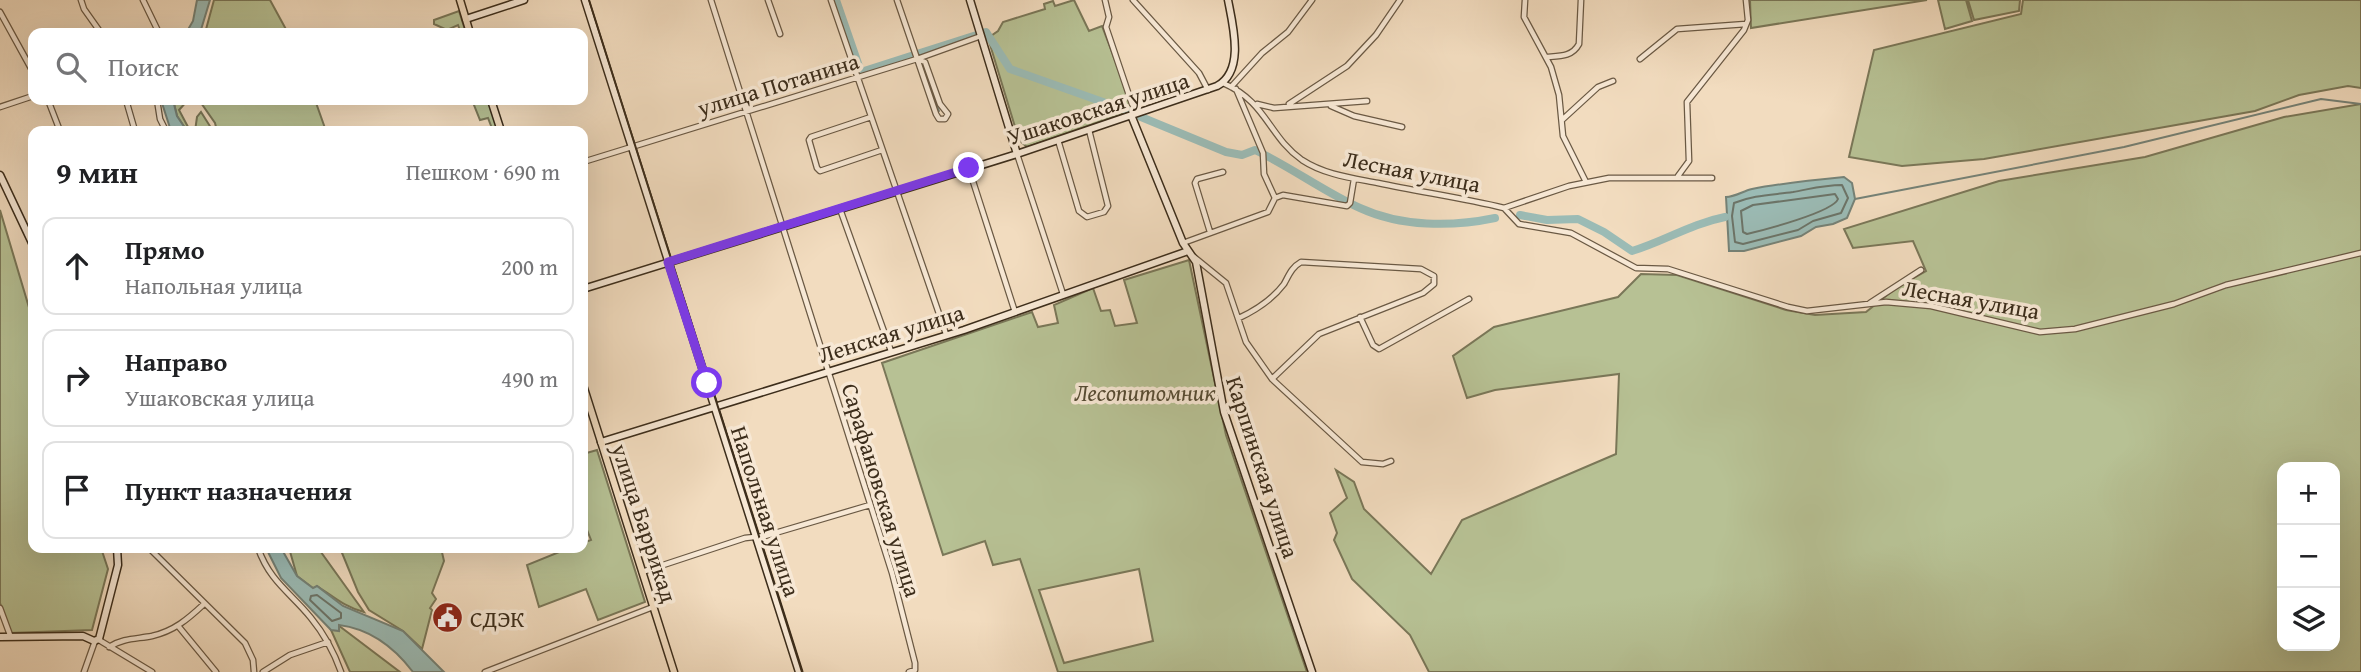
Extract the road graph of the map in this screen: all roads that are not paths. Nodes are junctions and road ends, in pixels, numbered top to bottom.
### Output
1 (81, 0) edge
2 (143, 0) edge
3 (460, 0) edge
4 (524, 0) edge
5 (585, 0) edge
6 (711, 0) edge
7 (768, 0) edge
8 (831, 0) edge
9 (897, 0) edge
10 (970, 0) edge
11 (1105, 0) edge
12 (1133, 0) edge
13 (1228, 0) edge
14 (1312, 0) edge
15 (1400, 0) edge
16 (1525, 0) edge
17 (1581, 0) edge
18 (1746, 0) edge
19 (0, 12) edge
20 (466, 19) junction
21 (1746, 24) junction
22 (98, 28) edge
23 (157, 28) edge
24 (469, 28) edge
25 (981, 32) junction
26 (780, 34) dead end
27 (1546, 57) junction
28 (917, 59) junction
29 (1640, 59) dead end
30 (28, 63) edge
31 (1230, 75) junction
32 (859, 77) junction
33 (1613, 82) dead end
34 (1223, 83) junction
35 (1234, 88) junction
36 (1208, 90) junction
37 (28, 98) edge
38 (1367, 101) dead end
39 (1256, 104) junction
40 (1289, 104) junction
41 (50, 105) edge
42 (127, 105) edge
43 (158, 105) edge
44 (493, 105) edge
45 (1331, 106) junction
46 (0, 107) edge
47 (746, 112) junction
48 (1141, 112) junction
49 (1131, 115) junction
50 (871, 117) junction
51 (1562, 120) junction
52 (58, 126) edge
53 (134, 126) edge
54 (164, 126) edge
55 (499, 126) edge
56 (1402, 127) dead end
57 (1089, 130) junction
58 (1058, 140) junction
59 (631, 146) junction
60 (882, 150) junction
61 (1017, 154) junction
62 (588, 160) edge
63 (1689, 162) junction
64 (969, 168) junction
65 (1223, 172) dead end
66 (0, 175) edge
67 (1712, 177) dead end
68 (1675, 178) junction
69 (1692, 178) junction
70 (1354, 179) junction
71 (1586, 182) junction
72 (2, 184) edge
73 (897, 191) junction
74 (1275, 198) junction
75 (1504, 208) junction
76 (840, 209) junction
77 (782, 227) junction
78 (1210, 232) junction
79 (28, 233) edge
80 (1183, 243) junction
81 (2361, 253) edge
82 (1191, 254) junction
83 (668, 262) junction
84 (1921, 270) dead end
85 (588, 287) edge
86 (1063, 294) junction
87 (1469, 299) dead end
88 (1870, 304) junction
89 (1015, 312) junction
90 (1360, 317) junction
91 (1238, 318) junction
92 (946, 334) junction
93 (891, 351) junction
94 (827, 371) junction
95 (1272, 379) junction
96 (588, 402) edge
97 (713, 404) junction
98 (601, 442) junction
99 (1391, 461) dead end
100 (870, 505) junction
101 (756, 537) junction
102 (117, 553) edge
103 (154, 553) edge
104 (261, 553) edge
105 (642, 572) junction
106 (204, 604) junction
107 (653, 607) junction
108 (0, 608) edge
109 (179, 627) junction
110 (10, 635) junction
111 (0, 637) edge
112 (96, 638) junction
113 (328, 642) junction
114 (109, 647) junction
115 (912, 671) edge
116 (84, 672) edge
117 (152, 672) edge
118 (216, 672) edge
119 (254, 672) edge
120 (263, 672) edge
121 (341, 672) edge
122 (485, 672) edge
123 (674, 672) edge
124 (799, 672) edge
125 (1312, 672) edge

1 - 22 street
2 - 23 street
3 - 20 main road
4 - 20 street
5 - 59 street, Напольная улица
6 - 47 street, Сарафановская улица
7 - 26 street
8 - 32 street
9 - 28 street
10 - 25 street
11 - 48 street
12 - 36 street
13 - 31 street
14 - 35 street
15 - 40 street
16 - 27 street
17 - 27 street
18 - 21 street
19 - 30 street
20 - 24 main road
21 - 29 street
21 - 63 street
25 - 28 street, улица Потанина
25 - 61 street
27 - 51 street
28 - 28 street
28 - 32 street, улица Потанина
31 - 34 street
31 - 35 street
32 - 47 street, улица Потанина
32 - 50 street
33 - 51 street
34 - 35 street, Лесная улица
34 - 36 street, Ушаковская улица
35 - 39 street, Лесная улица
35 - 74 street
36 - 48 street, Ушаковская улица
37 - 46 street
38 - 45 street
39 - 40 street
39 - 70 street, Лесная улица
40 - 45 street
41 - 52 street
42 - 53 street
43 - 54 street
44 - 55 main road
45 - 56 street
47 - 59 street, улица Потанина
47 - 77 street, Сарафановская улица
48 - 49 street, Ушаковская улица
49 - 57 street, Ушаковская улица
49 - 80 street, Карпинская улица
50 - 60 street
50 - 60 street
51 - 71 street
57 - 58 street, Ушаковская улица
57 - 58 street
58 - 61 street, Ушаковская улица
59 - 62 street, улица Потанина
59 - 83 street, Напольная улица
60 - 73 street
61 - 64 street, Ушаковская улица
61 - 86 street
63 - 68 street
63 - 69 street
64 - 73 street, Ушаковская улица
64 - 89 street
65 - 78 street
66 - 72 street
67 - 69 street, Лесная улица
68 - 69 street, Лесная улица
68 - 71 street, Лесная улица
70 - 74 street
70 - 75 street, Лесная улица
71 - 75 street, Лесная улица
72 - 79 street
73 - 76 street, Ушаковская улица
73 - 92 street
74 - 78 street
75 - 88 street, Лесная улица
76 - 77 street, Ушаковская улица
76 - 93 street
77 - 83 street, Ушаковская улица
77 - 94 street, Сарафановская улица
78 - 80 street
80 - 82 street, Карпинская улица
81 - 88 street, Лесная улица
82 - 86 street, Ленская улица
82 - 91 street
82 - 125 street, Карпинская улица
83 - 85 street, Ушаковская улица
83 - 97 street, Напольная улица
84 - 88 street
86 - 89 street, Ленская улица
87 - 90 street
89 - 92 street, Ленская улица
90 - 91 street
90 - 95 street
91 - 95 street
92 - 93 street, Ленская улица
93 - 94 street, Ленская улица
94 - 97 street, Ленская улица
94 - 100 street, Сарафановская улица
95 - 99 street
96 - 98 main road, улица Баррикад
97 - 98 street, Ленская улица
97 - 101 street, Напольная улица
98 - 105 main road, улица Баррикад
100 - 101 street
100 - 115 street, Сарафановская улица
101 - 105 street
101 - 124 street, Напольная улица
102 - 112 street
103 - 106 street
104 - 113 street
105 - 107 main road, улица Баррикад
106 - 109 street
106 - 119 street
107 - 122 street
107 - 123 main road, улица Баррикад
108 - 110 street
109 - 114 street
109 - 118 street
110 - 111 street
110 - 112 street
112 - 114 street
112 - 116 street
113 - 120 street
113 - 121 street
114 - 117 street

